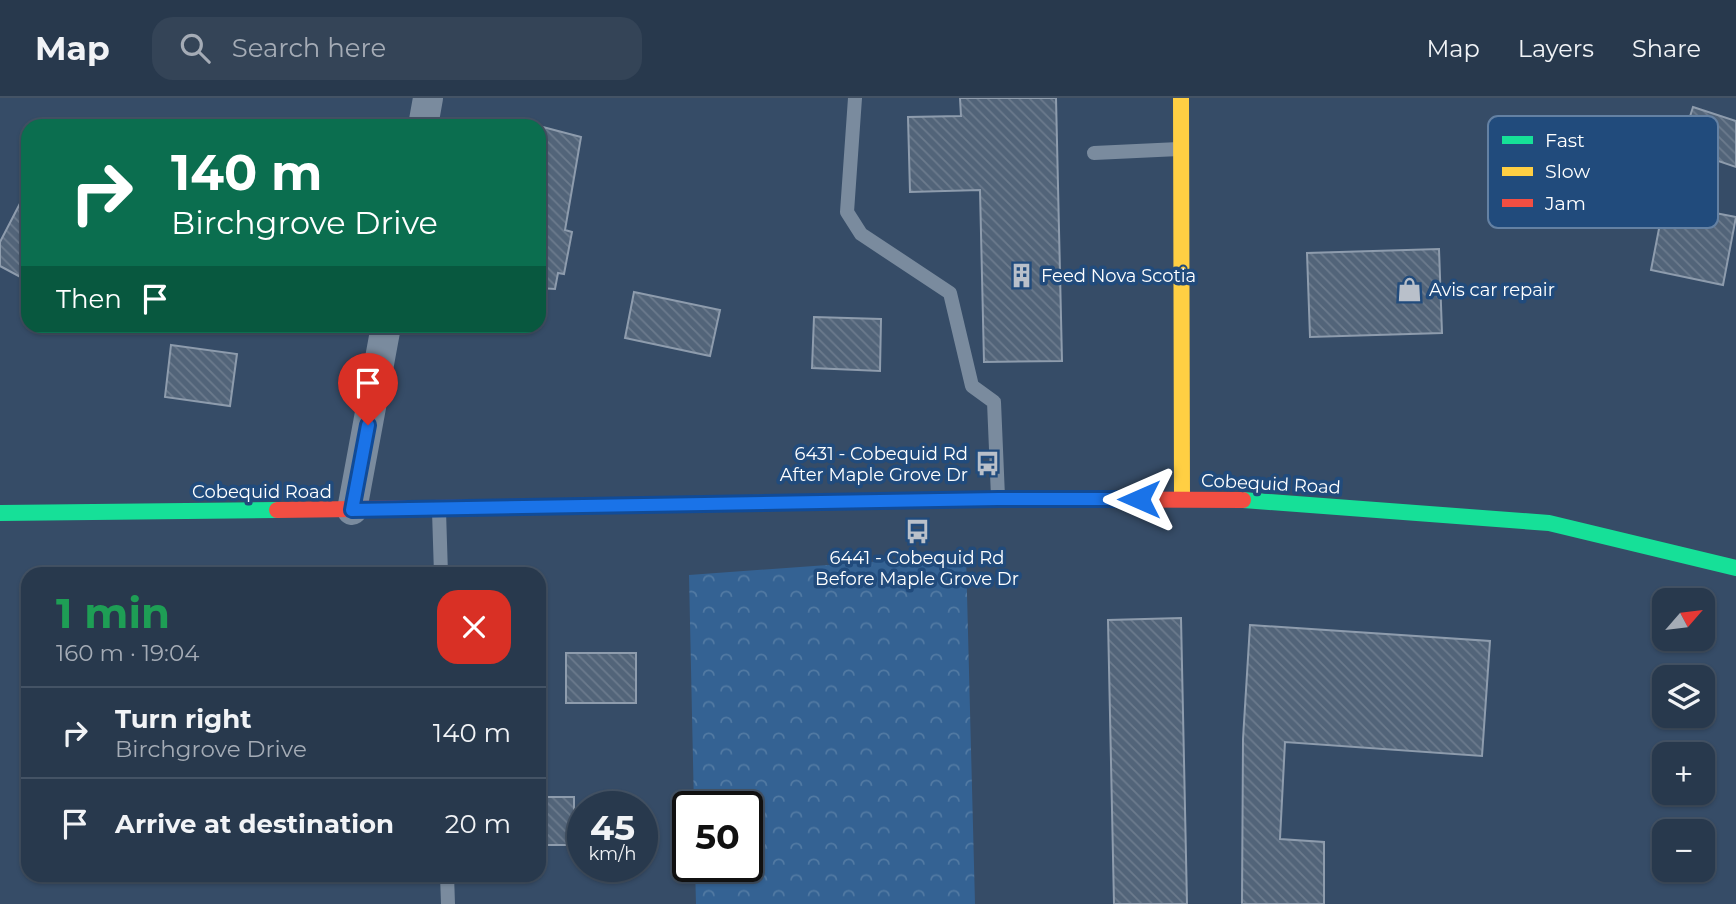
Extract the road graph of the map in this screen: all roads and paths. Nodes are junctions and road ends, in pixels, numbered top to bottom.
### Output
1 (428, 98) edge
2 (855, 98) edge
3 (1181, 98) edge
4 (424, 119) edge
5 (1181, 149) junction
6 (1094, 153) dead end
7 (385, 333) edge
8 (998, 499) junction
9 (1182, 499) junction
10 (439, 509) junction
11 (352, 510) junction
12 (0, 513) edge
13 (440, 567) edge
14 (1736, 568) edge
15 (447, 882) edge
16 (448, 904) edge

1 - 4 street
2 - 8 lane
3 - 5 main road
5 - 6 lane
5 - 9 main road
7 - 11 street
8 - 9 main road, Cobequid Road
8 - 10 main road, Cobequid Road
9 - 14 main road, Cobequid Road
10 - 11 main road, Cobequid Road
10 - 13 lane
11 - 12 main road, Cobequid Road
15 - 16 lane

